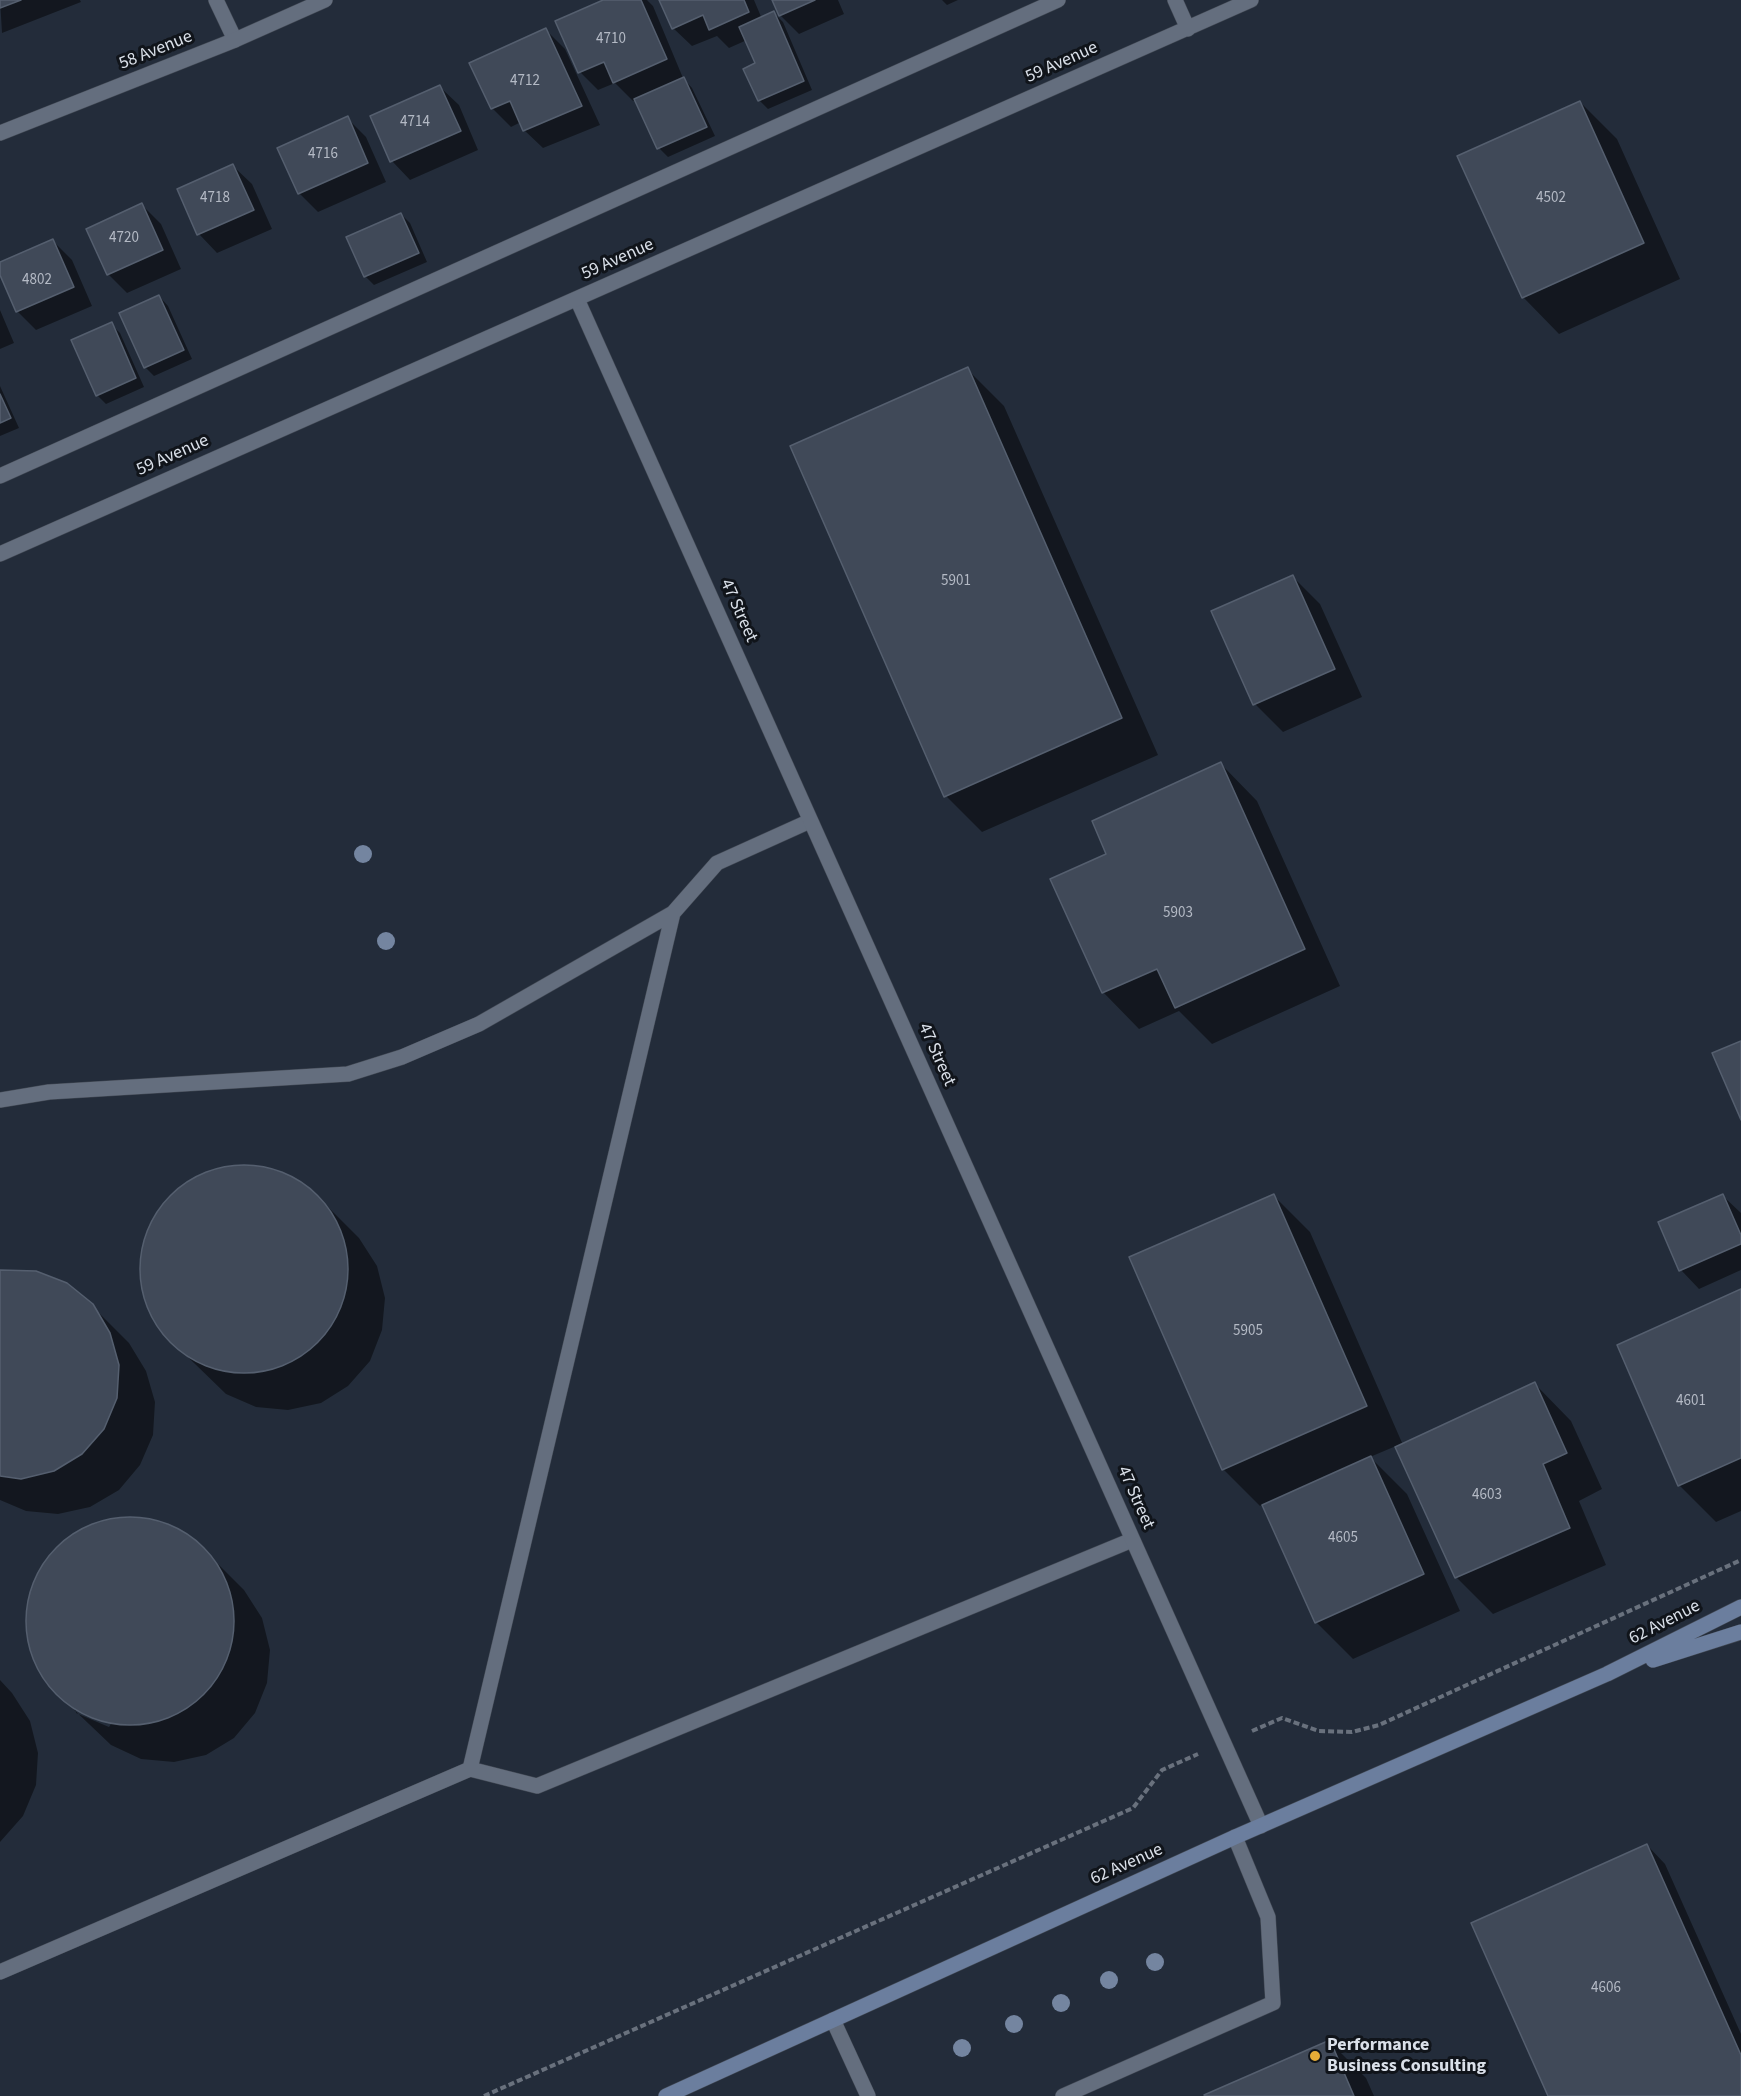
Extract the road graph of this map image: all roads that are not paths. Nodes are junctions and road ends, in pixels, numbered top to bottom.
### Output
1 (216, 0) edge
2 (325, 0) edge
3 (1058, 0) edge
4 (1175, 0) edge
5 (1251, 0) edge
6 (1188, 29) junction
7 (235, 40) junction
8 (0, 133) edge
9 (577, 299) junction
10 (0, 476) edge
11 (0, 554) edge
12 (810, 821) junction
13 (673, 913) junction
14 (0, 1101) edge
15 (1132, 1540) junction
16 (1741, 1607) edge
17 (1741, 1632) edge
18 (1607, 1674) junction
19 (470, 1769) junction
20 (1261, 1826) junction
21 (1235, 1837) junction
22 (0, 1972) edge
23 (833, 2020) junction
24 (666, 2096) edge
25 (868, 2096) edge
26 (1063, 2096) edge

1 - 7 street
2 - 7 street, 58 Avenue
3 - 10 street
4 - 6 street
5 - 6 street, 59 Avenue
6 - 9 street, 59 Avenue
7 - 8 street, 58 Avenue
9 - 11 street, 59 Avenue
9 - 12 street, 47 Street
12 - 13 street
12 - 15 street, 47 Street
13 - 14 street
13 - 19 street
15 - 19 street
15 - 20 street, 47 Street
16 - 18 main road, 62 Avenue
17 - 18 main road, 62 Avenue
18 - 20 main road, 62 Avenue
19 - 22 street
20 - 21 main road, 62 Avenue
21 - 23 main road, 62 Avenue
21 - 26 street
23 - 24 main road, 62 Avenue
23 - 25 street

